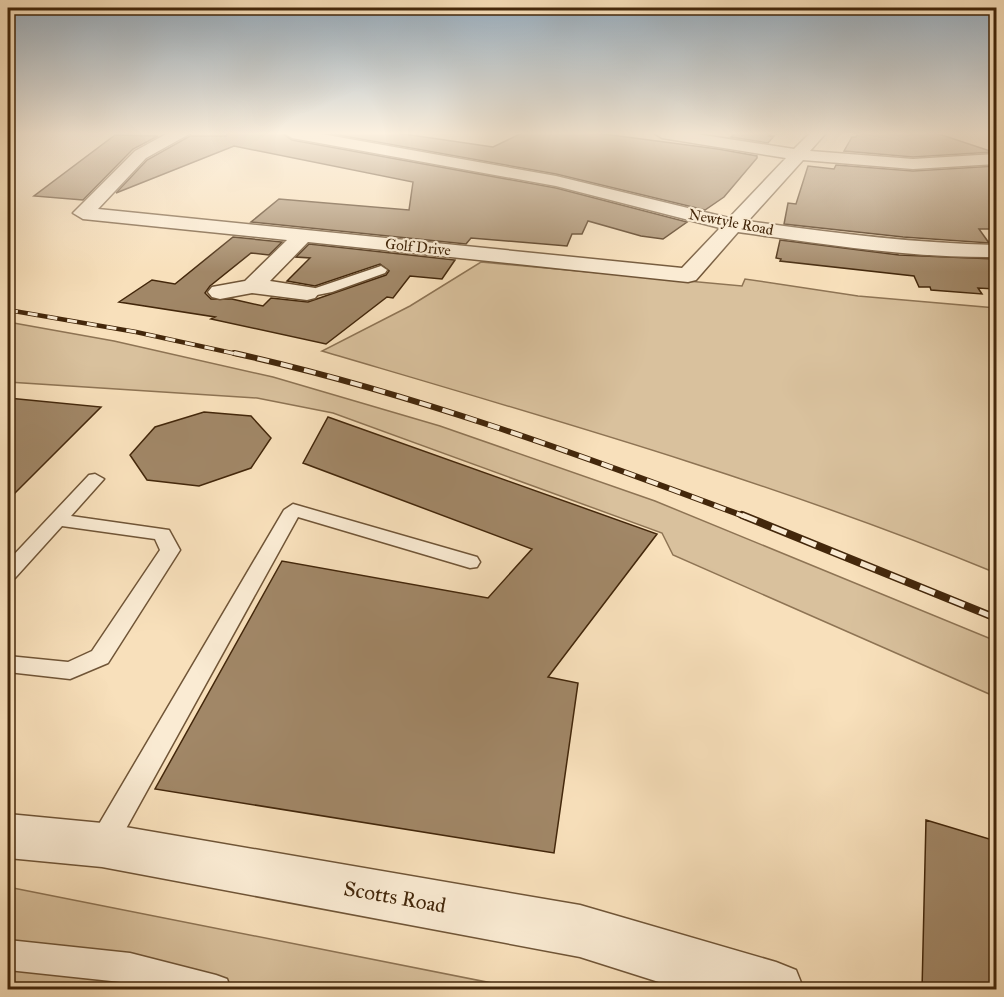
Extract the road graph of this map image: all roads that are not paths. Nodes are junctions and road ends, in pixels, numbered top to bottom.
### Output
1 (116, 180) edge
2 (548, 180) edge
3 (774, 180) edge
4 (732, 225) junction
5 (303, 236) junction
6 (996, 251) edge
7 (381, 270) dead end
8 (252, 286) junction
9 (220, 292) dead end
10 (307, 293) joint
11 (95, 479) dead end
12 (57, 520) junction
13 (470, 562) dead end
14 (8, 573) edge
15 (8, 664) edge
16 (8, 836) edge
17 (102, 845) junction
18 (8, 955) edge
19 (216, 990) edge
20 (776, 990) edge

1 - 5 street, Golf Drive
2 - 4 street, Newtyle Road
3 - 4 street
4 - 5 street, Golf Drive
4 - 6 street, Newtyle Road
5 - 8 street
7 - 10 lane
8 - 9 street
8 - 10 street
11 - 12 lane
12 - 14 lane
12 - 15 lane
13 - 17 lane
16 - 17 street, Scotts Road
17 - 20 street, Scotts Road
18 - 19 lane

